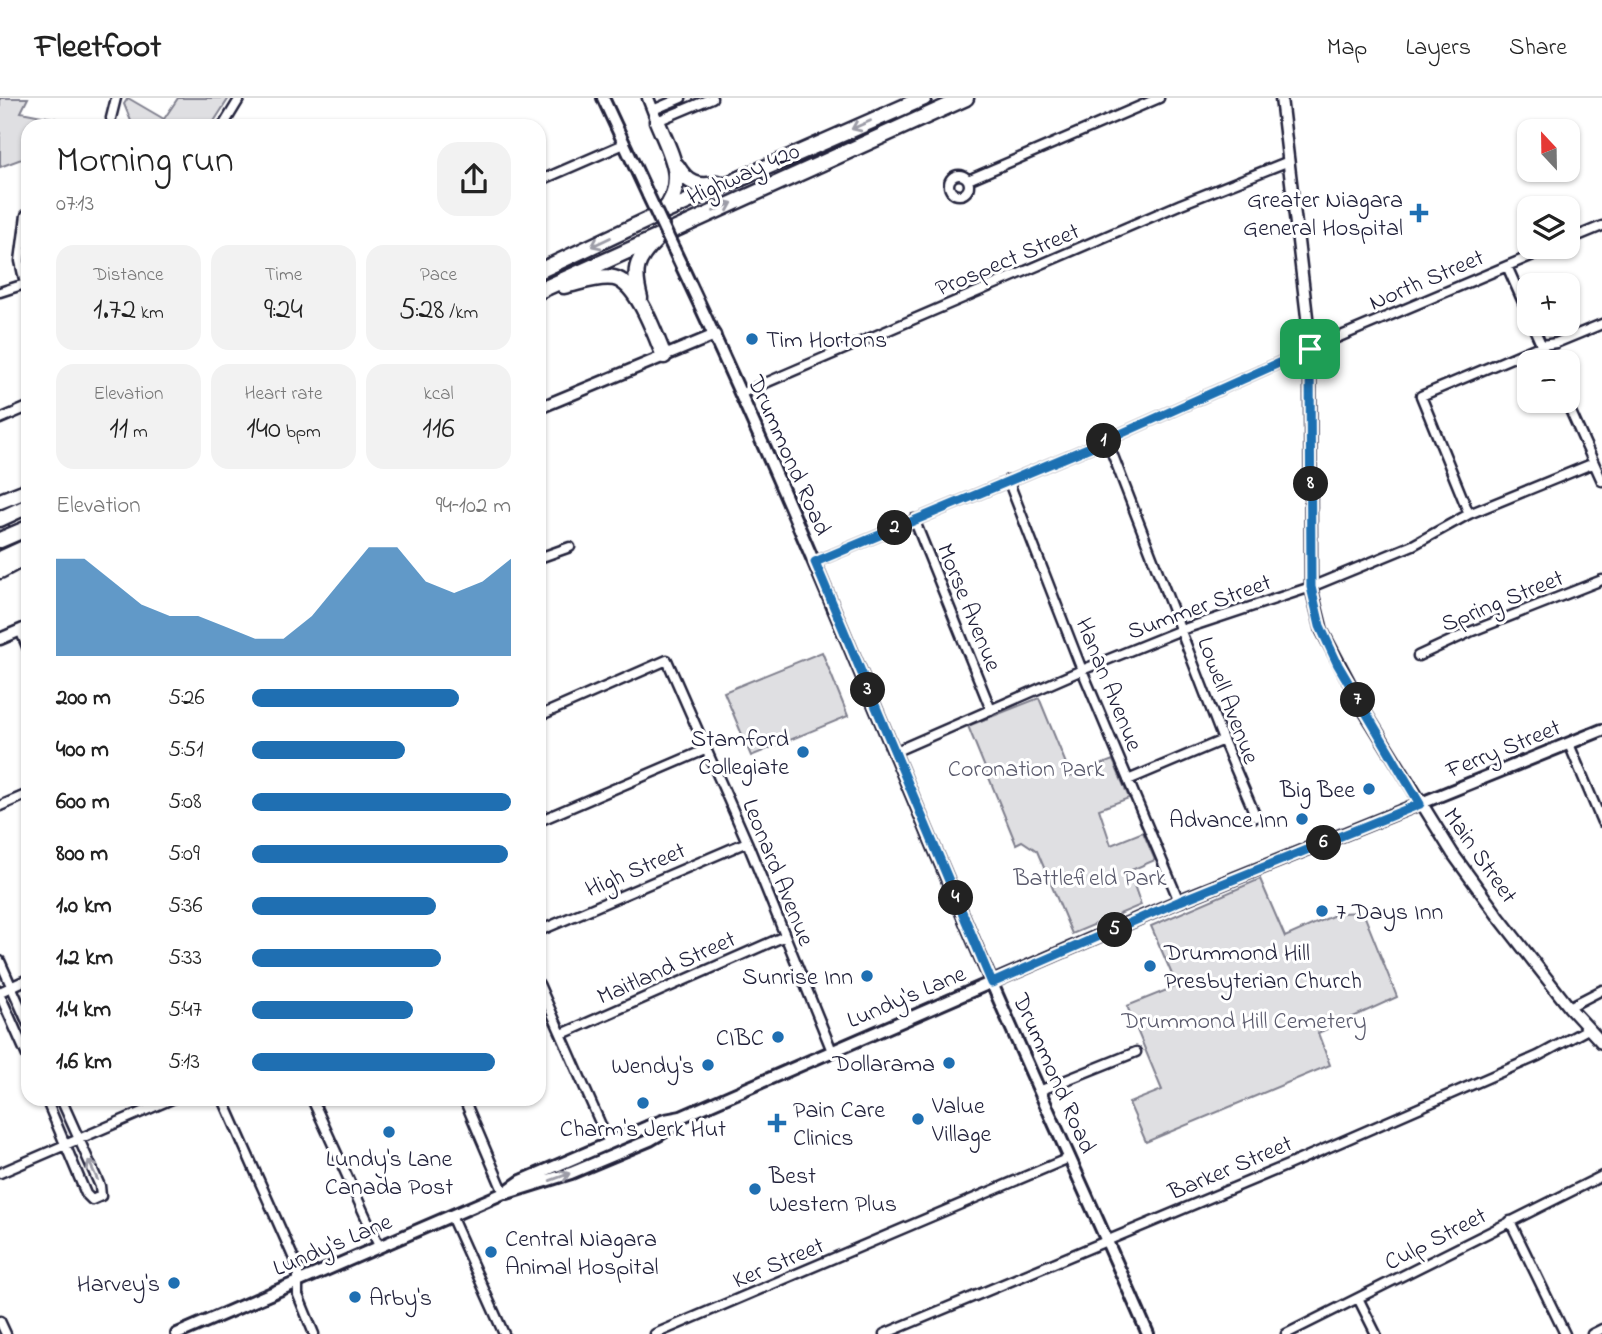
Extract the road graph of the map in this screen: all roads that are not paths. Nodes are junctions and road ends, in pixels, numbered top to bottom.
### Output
1 (116, 98) edge
2 (240, 98) edge
3 (603, 98) edge
4 (648, 98) edge
5 (681, 98) edge
6 (712, 98) edge
7 (924, 98) edge
8 (966, 98) edge
9 (1159, 98) edge
10 (1284, 99) edge
11 (655, 116) junction
12 (111, 118) dead end
13 (227, 119) edge
14 (624, 144) junction
15 (673, 160) junction
16 (1289, 161) junction
17 (746, 176) junction
18 (546, 178) edge
19 (968, 180) dead end
20 (663, 213) junction
21 (1602, 226) edge
22 (661, 235) junction
23 (1580, 235) edge
24 (1524, 259) edge
25 (1507, 266) junction
26 (546, 268) edge
27 (21, 286) edge
28 (546, 289) edge
29 (1517, 289) edge
30 (546, 290) edge
31 (0, 292) edge
32 (643, 309) junction
33 (1602, 324) edge
34 (715, 335) junction
35 (1538, 336) edge
36 (1542, 345) junction
37 (1310, 349) junction
38 (1544, 350) edge
39 (664, 356) junction
40 (740, 394) junction
41 (546, 405) edge
42 (21, 410) edge
43 (1571, 413) edge
44 (0, 419) edge
45 (1107, 440) junction
46 (1594, 463) junction
47 (1008, 480) junction
48 (1602, 481) edge
49 (21, 493) edge
50 (0, 501) edge
51 (21, 509) edge
52 (1469, 514) junction
53 (0, 519) edge
54 (914, 519) junction
55 (21, 531) edge
56 (0, 540) edge
57 (570, 547) dead end
58 (21, 549) edge
59 (546, 556) edge
60 (0, 559) edge
61 (21, 560) edge
62 (815, 562) junction
63 (0, 571) edge
64 (1602, 580) edge
65 (1311, 587) junction
66 (21, 630) edge
67 (1181, 630) junction
68 (0, 639) edge
69 (1418, 656) dead end
70 (1082, 670) junction
71 (991, 710) junction
72 (546, 713) edge
73 (1602, 730) edge
74 (1223, 740) junction
75 (1569, 744) junction
76 (706, 749) junction
77 (894, 752) junction
78 (1128, 780) junction
79 (21, 797) edge
80 (1420, 804) junction
81 (0, 806) edge
82 (1256, 817) dead end
83 (546, 818) edge
84 (1602, 822) edge
85 (747, 842) junction
86 (1180, 901) junction
87 (546, 928) edge
88 (785, 936) junction
89 (0, 961) edge
90 (21, 982) edge
91 (992, 983) junction
92 (11, 987) junction
93 (1602, 990) edge
94 (0, 993) edge
95 (546, 999) edge
96 (1569, 1007) junction
97 (21, 1009) edge
98 (1588, 1029) junction
99 (562, 1034) junction
100 (21, 1042) edge
101 (1602, 1043) edge
102 (832, 1051) junction
103 (1136, 1052) dead end
104 (1039, 1091) junction
105 (49, 1106) edge
106 (64, 1106) edge
107 (156, 1106) edge
108 (226, 1106) edge
109 (315, 1106) edge
110 (467, 1106) edge
111 (681, 1117) junction
112 (79, 1139) junction
113 (609, 1143) junction
114 (66, 1145) junction
115 (1069, 1158) junction
116 (0, 1173) edge
117 (1602, 1176) edge
118 (504, 1193) junction
119 (451, 1216) junction
120 (1510, 1221) junction
121 (1107, 1239) junction
122 (379, 1246) junction
123 (298, 1281) junction
124 (1358, 1298) junction
125 (0, 1321) edge
126 (1602, 1329) edge
127 (1562, 1333) edge
128 (6, 1334) edge
129 (177, 1334) edge
130 (314, 1334) edge
131 (504, 1334) edge
132 (655, 1334) edge
133 (884, 1334) edge
134 (1148, 1334) edge
135 (1286, 1334) edge
136 (1376, 1334) edge
137 (1592, 1334) edge

1 - 12 street
2 - 13 street
3 - 14 main road, Drummond Road
4 - 11 street
5 - 11 street
6 - 11 street
7 -> 17 highway, Highway 420
22 -> 8 highway, Highway 420
9 - 19 street
10 - 16 street, Main Street
11 - 15 highway
14 - 18 street
14 - 34 main road, Drummond Road, bridge
15 - 17 highway
15 - 20 highway
16 - 37 street, Main Street
16 - 40 street, Prospect Street
17 - 20 highway, Highway 420
20 -> 26 highway, Highway 420
21 - 23 street
22 - 28 highway, Highway 420
22 - 32 highway
24 - 25 street, North Street
25 - 29 street
25 - 37 street, North Street
27 - 31 street
30 - 32 highway
32 - 39 highway
33 - 36 street
34 - 39 street
34 - 40 main road, Drummond Road
35 - 36 street
36 - 38 street
36 - 52 street
37 - 45 street, North Street
37 - 65 street, Main Street
39 - 41 street
40 - 62 main road, Drummond Road
42 - 44 street
43 - 46 street
45 - 47 street, North Street
45 - 67 street, Lowell Avenue
46 - 48 street
46 - 52 street, Summer Street
47 - 54 street, North Street
47 - 70 street, Hanan Avenue
49 - 50 highway
51 - 53 highway
52 - 65 street, Summer Street
54 - 62 street, North Street
54 - 71 street, Morse Avenue
55 - 56 highway
57 - 59 street
58 - 60 highway
61 - 63 highway
62 - 77 main road, Drummond Road
64 - 69 street, Spring Street
65 - 67 street, Summer Street
65 - 80 street, Main Street
66 - 68 street
67 - 70 street, Summer Street
67 - 74 street, Lowell Avenue
70 - 71 street, Summer Street
70 - 78 street, Hanan Avenue
71 - 77 street, Summer Street
72 - 76 street, Leonard Avenue
73 - 75 main road, Ferry Street
74 - 78 street
74 - 82 street, Lowell Avenue
75 - 80 main road, Ferry Street
75 - 84 street
76 - 83 street
76 - 85 street, Leonard Avenue
77 - 91 main road, Drummond Road
78 - 86 street, Hanan Avenue
79 - 81 street
80 - 86 main road, Lundy's Lane
80 - 96 street, Main Street
85 - 87 street, High Street
85 - 88 street, Leonard Avenue
86 - 91 main road, Lundy's Lane
88 - 99 street, Maitland Street
88 - 102 street, Leonard Avenue
89 - 92 street
90 - 92 street
91 - 102 main road, Lundy's Lane
91 - 104 main road, Drummond Road
92 - 94 street
92 - 97 street
93 - 96 street
94 - 100 street
95 - 99 street
96 - 98 street, Main Street
98 - 101 street, Main Street
98 - 121 street, Barker Street
99 - 113 street
102 - 111 main road, Lundy's Lane
103 - 104 street
104 - 115 main road, Drummond Road
105 - 114 street
106 - 112 street
107 - 112 street
108 - 123 street
109 - 122 street
110 - 118 street
111 - 113 main road, Lundy's Lane
118 -> 111 main road, Lundy's Lane
112 - 114 street
114 -> 112 street
113 - 118 main road, Lundy's Lane
114 - 116 street
115 - 121 main road, Drummond Road
115 - 132 street, Ker Street
117 - 120 street, Culp Street
118 - 119 main road, Lundy's Lane
119 - 122 main road, Lundy's Lane
119 - 131 street
120 - 124 street, Culp Street
120 - 127 street
121 - 133 street, Barker Street
121 - 134 main road, Drummond Road
122 - 123 main road, Lundy's Lane
123 - 129 main road, Lundy's Lane
123 - 130 street
124 - 135 street, Culp Street
124 - 136 street
125 - 128 street
126 - 137 street

